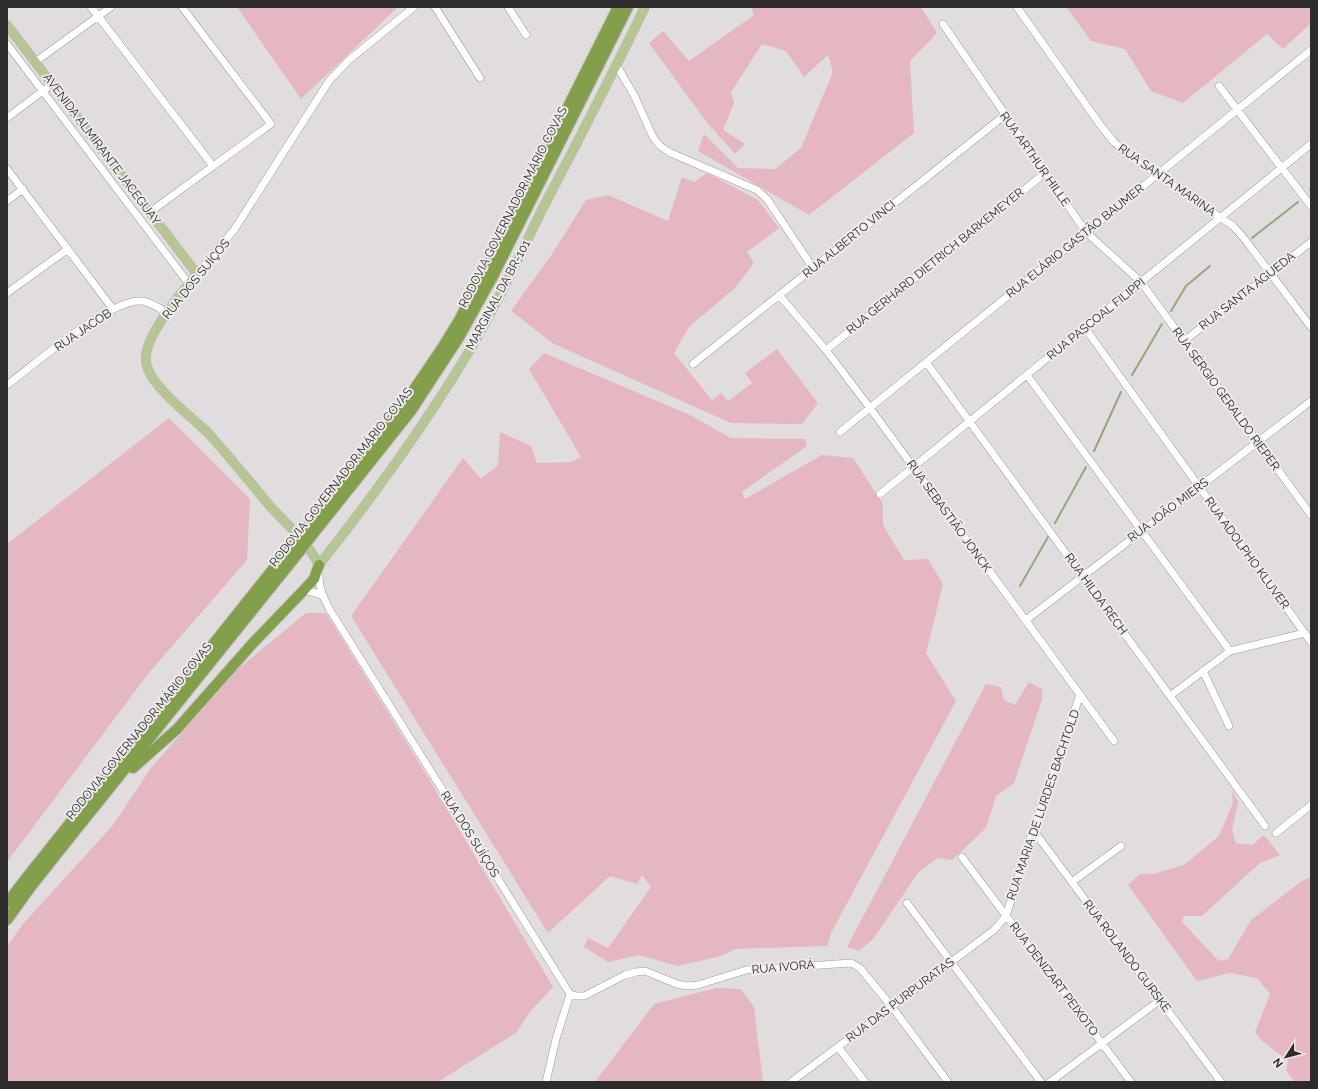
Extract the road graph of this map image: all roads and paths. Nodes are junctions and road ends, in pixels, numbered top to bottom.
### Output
1 (91, 7) edge
2 (111, 7) edge
3 (182, 7) edge
4 (414, 7) edge
5 (435, 7) edge
6 (508, 7) edge
7 (618, 7) edge
8 (628, 7) edge
9 (646, 7) edge
10 (1017, 7) edge
11 (98, 16) junction
12 (7, 24) edge
13 (943, 24) dead end
14 (526, 35) dead end
15 (7, 44) edge
16 (1311, 50) edge
17 (35, 62) junction
18 (616, 66) junction
19 (480, 78) dead end
20 (52, 84) junction
21 (1219, 86) dead end
22 (43, 91) junction
23 (1237, 110) junction
24 (1005, 115) junction
25 (7, 118) edge
26 (1311, 144) edge
27 (213, 166) junction
28 (1282, 168) junction
29 (7, 169) edge
30 (1045, 173) junction
31 (1157, 175) junction
32 (23, 190) junction
33 (7, 201) edge
34 (1311, 206) edge
35 (150, 212) junction
36 (1221, 218) junction
37 (1086, 232) junction
38 (1311, 242) edge
39 (68, 249) junction
40 (813, 268) junction
41 (1271, 273) junction
42 (197, 274) junction
43 (1141, 282) junction
44 (190, 284) junction
45 (7, 293) edge
46 (779, 295) junction
47 (113, 309) junction
48 (167, 313) junction
49 (1311, 327) edge
50 (1085, 328) junction
51 (1184, 341) junction
52 (826, 350) junction
53 (926, 362) junction
54 (693, 364) dead end
55 (1027, 375) junction
56 (7, 385) edge
57 (1311, 401) edge
58 (870, 408) junction
59 (970, 421) junction
60 (840, 432) dead end
61 (1258, 442) junction
62 (914, 467) junction
63 (1199, 487) junction
64 (880, 494) dead end
65 (1311, 515) edge
66 (1141, 531) junction
67 (307, 535) junction
68 (297, 547) junction
69 (319, 565) junction
70 (1083, 576) junction
71 (304, 590) junction
72 (323, 596) junction
73 (1026, 620) junction
74 (1304, 633) junction
75 (1311, 642) edge
76 (1230, 651) junction
77 (1203, 671) junction
78 (1080, 695) junction
79 (1170, 696) junction
80 (1229, 726) dead end
81 (1114, 741) dead end
82 (112, 786) junction
83 (1311, 805) edge
84 (1265, 826) dead end
85 (1033, 830) junction
86 (1276, 833) dead end
87 (1121, 846) dead end
88 (962, 856) dead end
89 (1072, 882) junction
90 (7, 903) edge
91 (907, 903) dead end
92 (1006, 916) junction
93 (7, 920) edge
94 (951, 962) junction
95 (570, 994) junction
96 (1160, 1000) junction
97 (892, 1007) junction
98 (1102, 1043) junction
99 (838, 1047) junction
100 (546, 1082) edge
101 (791, 1082) edge
102 (865, 1082) edge
103 (948, 1082) edge
104 (1041, 1082) edge
105 (1050, 1082) edge
106 (1131, 1082) edge
107 (1221, 1082) edge

1 - 11 street
2 - 11 street
3 - 27 street
4 - 42 street, RUA DOS SUÍÇOS
5 - 19 street
6 - 14 street
7 - 67 highway, RODOVIA GOVERNADOR MÁRIO COVAS
8 - 67 highway, RODOVIA GOVERNADOR MÁRIO COVAS
9 - 18 main road, MARGINAL DA BR-101
10 - 31 street, RUA SANTA MARINA
11 - 17 street
11 - 27 street
12 - 17 main road, AVENIDA ALMIRANTE JACEGUAY
13 - 24 street, RUA ARTHUR HILLE
15 - 22 street, AVENIDA ALMIRANTE JACEGUAY
16 - 23 street, RUA ELÁRIO GASTÃO BAUMER
17 - 20 main road, AVENIDA ALMIRANTE JACEGUAY
18 - 40 street
18 - 69 main road, MARGINAL DA BR-101
20 - 22 street
20 - 35 main road, AVENIDA ALMIRANTE JACEGUAY
21 - 23 street
22 - 25 street
22 - 44 street, AVENIDA ALMIRANTE JACEGUAY
23 - 28 street
23 - 31 street, RUA ELÁRIO GASTÃO BAUMER
24 - 30 street, RUA ARTHUR HILLE
24 - 40 street, RUA ALBERTO VINCI
26 - 28 street, RUA PASCOAL FILIPPI
27 - 35 street
28 - 34 street
28 - 36 street, RUA PASCOAL FILIPPI
29 - 32 street
30 - 37 street, RUA ARTHUR HILLE
30 - 52 street, RUA GERHARD DIETRICH BARKEMEYER
31 - 36 street, RUA SANTA MARINA
31 - 37 street, RUA ELÁRIO GASTÃO BAUMER
32 - 33 street
32 - 39 street
35 - 42 main road, AVENIDA ALMIRANTE JACEGUAY
36 - 41 street, RUA SANTA MARINA
36 - 43 street, RUA PASCOAL FILIPPI
37 - 43 street, RUA ARTHUR HILLE
37 - 53 street, RUA ELÁRIO GASTÃO BAUMER
38 - 41 street, RUA SANTA ÁGUEDA
39 - 45 street
39 - 47 street
40 - 46 street, RUA ALBERTO VINCI
41 - 49 street, RUA SANTA MARINA
41 - 51 street, RUA SANTA ÁGUEDA
42 - 44 main road, RUA DOS SUÍÇOS
43 - 50 street, RUA PASCOAL FILIPPI
43 - 51 street, RUA SÉRGIO GERALDO RIEPER
44 - 48 main road, RUA DOS SUÍÇOS
46 - 52 street, RUA SEBASTIÃO JONCK
46 - 54 street, RUA ALBERTO VINCI
47 - 48 street, RUA JACOB
47 - 56 street, RUA JACOB
48 - 69 main road, RUA DOS SUÍÇOS
50 - 55 street, RUA PASCOAL FILIPPI
50 - 63 street, RUA ADOLPHO KLUVER
51 - 61 street, RUA SÉRGIO GERALDO RIEPER
52 - 58 street, RUA SEBASTIÃO JONCK
53 - 58 street, RUA ELÁRIO GASTÃO BAUMER
53 - 59 street, RUA HILDA RECH
55 - 59 street, RUA PASCOAL FILIPPI
55 - 66 street
57 - 61 street, RUA JOÃO MIERS
58 - 60 street, RUA ELÁRIO GASTÃO BAUMER
58 - 62 street, RUA SEBASTIÃO JONCK
59 - 62 street, RUA PASCOAL FILIPPI
59 - 70 street, RUA HILDA RECH
61 - 63 street, RUA JOÃO MIERS
61 - 65 street, RUA SÉRGIO GERALDO RIEPER
62 - 64 street, RUA PASCOAL FILIPPI
62 - 73 street, RUA SEBASTIÃO JONCK
63 - 66 street, RUA JOÃO MIERS
63 - 74 street, RUA ADOLPHO KLUVER
66 - 70 street, RUA JOÃO MIERS
66 - 76 street
67 - 68 highway, RODOVIA GOVERNADOR MÁRIO COVAS, bridge
68 - 82 highway, RODOVIA GOVERNADOR MÁRIO COVAS
68 - 90 highway, RODOVIA GOVERNADOR MÁRIO COVAS
69 - 71 highway
69 - 72 street, RUA DOS SUÍÇOS
70 - 73 street, RUA JOÃO MIERS
70 - 79 street, RUA HILDA RECH
71 - 72 street
71 - 82 highway
72 - 95 street, RUA DOS SUÍÇOS
73 - 78 street, RUA SEBASTIÃO JONCK
74 - 75 street, RUA ADOLPHO KLUVER
74 - 76 street
76 - 77 street
77 - 79 street
77 - 80 street
78 - 81 street, RUA SEBASTIÃO JONCK
78 - 85 street, RUA MARIA DE LURDES BACHTOLD
79 - 84 street, RUA HILDA RECH
82 - 93 highway, RODOVIA GOVERNADOR MÁRIO COVAS
83 - 86 street
85 - 89 street, RUA ROLANDO GURSKE
85 - 92 street, RUA MARIA DE LURDES BACHTOLD
87 - 89 street
88 - 92 street, RUA DENIZART PEIXOTO
89 - 96 street, RUA ROLANDO GURSKE
91 - 94 street
92 - 94 street, RUA DAS PURPURATAS
92 - 98 street, RUA DENIZART PEIXOTO
94 - 97 street, RUA DAS PURPURATAS
94 - 104 street
95 - 97 street, RUA IVORÁ
95 - 100 street
96 - 98 street
96 - 107 street, RUA ROLANDO GURSKE
97 - 99 street, RUA DAS PURPURATAS
97 - 103 street, RUA IVORÁ
98 - 105 street
98 - 106 street, RUA DENIZART PEIXOTO
99 - 101 street, RUA DAS PURPURATAS
99 - 102 street

